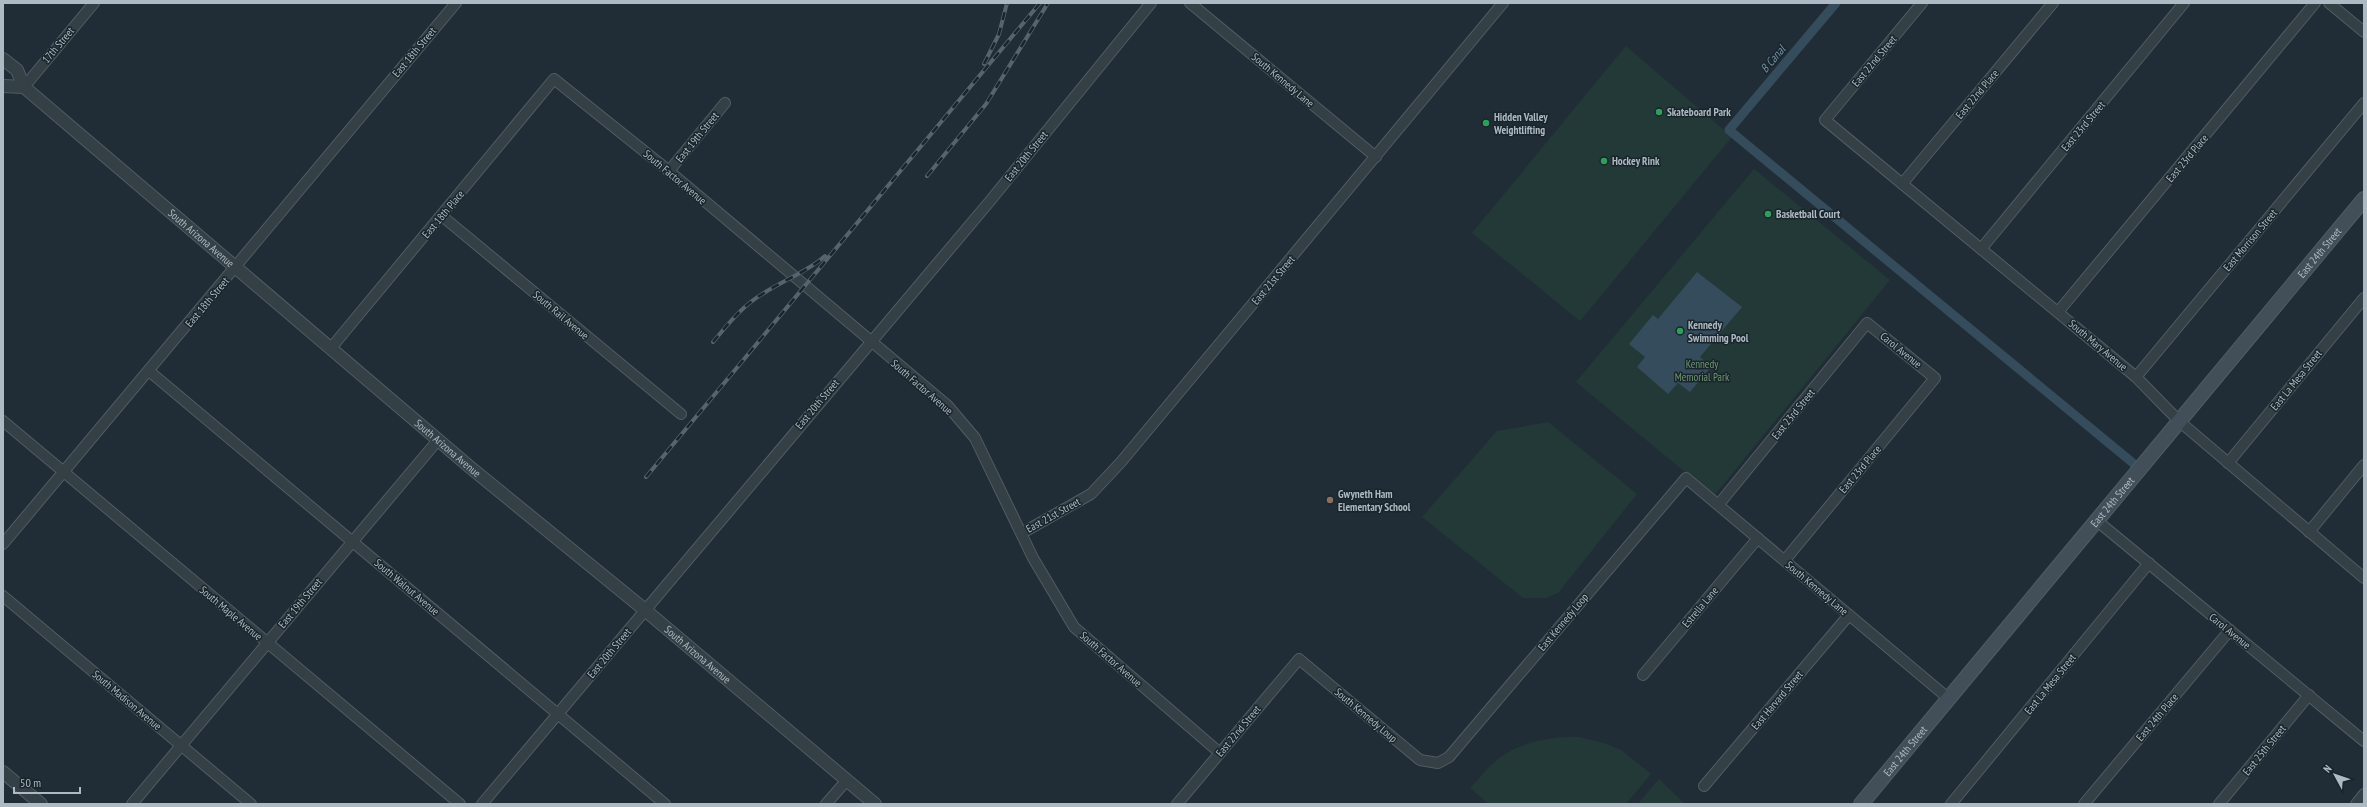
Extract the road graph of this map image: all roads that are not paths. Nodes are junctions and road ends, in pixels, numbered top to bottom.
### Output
1 (94, 3) edge
2 (456, 3) edge
3 (1151, 3) edge
4 (1190, 3) edge
5 (1503, 3) edge
6 (1922, 3) edge
7 (2053, 3) edge
8 (2184, 3) edge
9 (2316, 3) edge
10 (2329, 3) edge
11 (2364, 32) edge
12 (3, 58) edge
13 (554, 79) joint
14 (3, 86) edge
15 (24, 87) junction
16 (2364, 103) edge
17 (725, 104) dead end
18 (1825, 120) joint
19 (1376, 157) junction
20 (669, 171) junction
21 (1902, 184) junction
22 (2364, 199) edge
23 (442, 216) junction
24 (1981, 249) junction
25 (235, 268) junction
26 (2364, 298) edge
27 (2058, 312) junction
28 (1866, 323) joint
29 (869, 341) junction
30 (331, 348) junction
31 (148, 371) junction
32 (2136, 377) junction
33 (1935, 378) joint
34 (681, 414) dead end
35 (3, 421) edge
36 (2180, 421) junction
37 (438, 440) junction
38 (2228, 463) junction
39 (2364, 465) edge
40 (64, 472) junction
41 (1686, 478) joint
42 (1719, 504) junction
43 (2096, 520) junction
44 (2309, 532) junction
45 (1022, 533) junction
46 (1758, 538) junction
47 (352, 541) junction
48 (3, 544) edge
49 (1785, 560) junction
50 (2148, 563) junction
51 (2364, 578) edge
52 (3, 596) edge
53 (645, 610) junction
54 (1849, 615) junction
55 (2230, 630) junction
56 (267, 642) junction
57 (1299, 659) joint
58 (1643, 675) dead end
59 (2309, 695) junction
60 (1948, 698) junction
61 (557, 714) junction
62 (2364, 741) edge
63 (181, 745) junction
64 (1220, 753) junction
65 (1438, 763) joint
66 (3, 772) edge
67 (847, 780) junction
68 (1704, 786) dead end
69 (2364, 794) edge
70 (41, 804) edge
71 (132, 804) edge
72 (251, 804) edge
73 (460, 804) edge
74 (482, 804) edge
75 (665, 804) edge
76 (826, 804) edge
77 (875, 804) edge
78 (1177, 804) edge
79 (1861, 804) edge
80 (1951, 804) edge
81 (2084, 804) edge
82 (2220, 804) edge
83 (2356, 804) edge

1 - 15 street, 17th Street
2 - 25 street, East 18th Street
3 - 29 street, East 20th Street
4 - 19 street, South Kennedy Lane
5 - 19 street, East 21st Street
6 - 18 street, East 22nd Street
7 - 21 street, East 22nd Place
8 - 24 street, East 23rd Street
9 - 27 street, East 23rd Place
10 - 11 street
12 - 15 street, South Arizona Avenue
13 - 20 street, South Factor Avenue
13 - 23 street, East 18th Place
14 - 15 street
15 - 25 street, South Arizona Avenue
16 - 32 street, East Morrison Street
17 - 20 street, East 19th Street
18 - 21 street, South Mary Avenue
19 - 45 street, East 21st Street
20 - 29 street, South Factor Avenue
21 - 24 street, South Mary Avenue
22 - 36 main road, East 24th Street
23 - 30 street, East 18th Place
23 - 34 street, South Rail Avenue
24 - 27 street, South Mary Avenue
25 - 30 street, South Arizona Avenue
25 - 31 street, East 18th Street
26 - 38 street, East La Mesa Street
27 - 32 street, South Mary Avenue
28 - 33 street, Carol Avenue
28 - 42 street, East 23rd Street
29 - 45 street, South Factor Avenue
29 - 53 street, East 20th Street
30 - 37 street, South Arizona Avenue
31 - 40 street, East 18th Street
31 - 47 street, South Walnut Avenue
32 - 36 street, South Mary Avenue
33 - 49 street, East 23rd Place
35 - 40 street, South Maple Avenue
36 - 38 street, South Mary Avenue
36 - 43 main road, East 24th Street
37 - 47 street, East 19th Street
37 - 53 street, South Arizona Avenue
38 - 44 street, South Mary Avenue
39 - 44 street
40 - 48 street, East 18th Street
40 - 56 street, South Maple Avenue
41 - 42 street, South Kennedy Lane
41 - 65 street, East Kennedy Loop
42 - 46 street, South Kennedy Lane
43 - 50 street, Carol Avenue
43 - 60 main road, East 24th Street
44 - 51 street, South Mary Avenue
45 - 64 street, South Factor Avenue
46 - 49 street, South Kennedy Lane
46 - 58 street, Estrella Lane
47 - 56 street, East 19th Street
47 - 61 street, South Walnut Avenue
49 - 54 street, South Kennedy Lane
50 - 55 street, Carol Avenue
50 - 80 street, East La Mesa Street
52 - 63 street, South Madison Avenue
53 - 61 street, East 20th Street
53 - 67 street, South Arizona Avenue
54 - 60 street, South Kennedy Lane
54 - 68 street, East Harvard Street
55 - 59 street, Carol Avenue
55 - 81 street, East 24th Place
56 - 63 street, East 19th Street
56 - 73 street, South Maple Avenue
57 - 64 street, East 22nd Street
57 - 65 street, South Kennedy Loup
59 - 62 street, Carol Avenue
59 - 82 street, East 25th Street
60 - 79 main road, East 24th Street
61 - 74 street, East 20th Street
61 - 75 street, South Walnut Avenue
63 - 71 street, East 19th Street
63 - 72 street, South Madison Avenue
64 - 78 street, East 22nd Street
66 - 70 street
67 - 76 street
67 - 77 street, South Arizona Avenue
69 - 83 street

